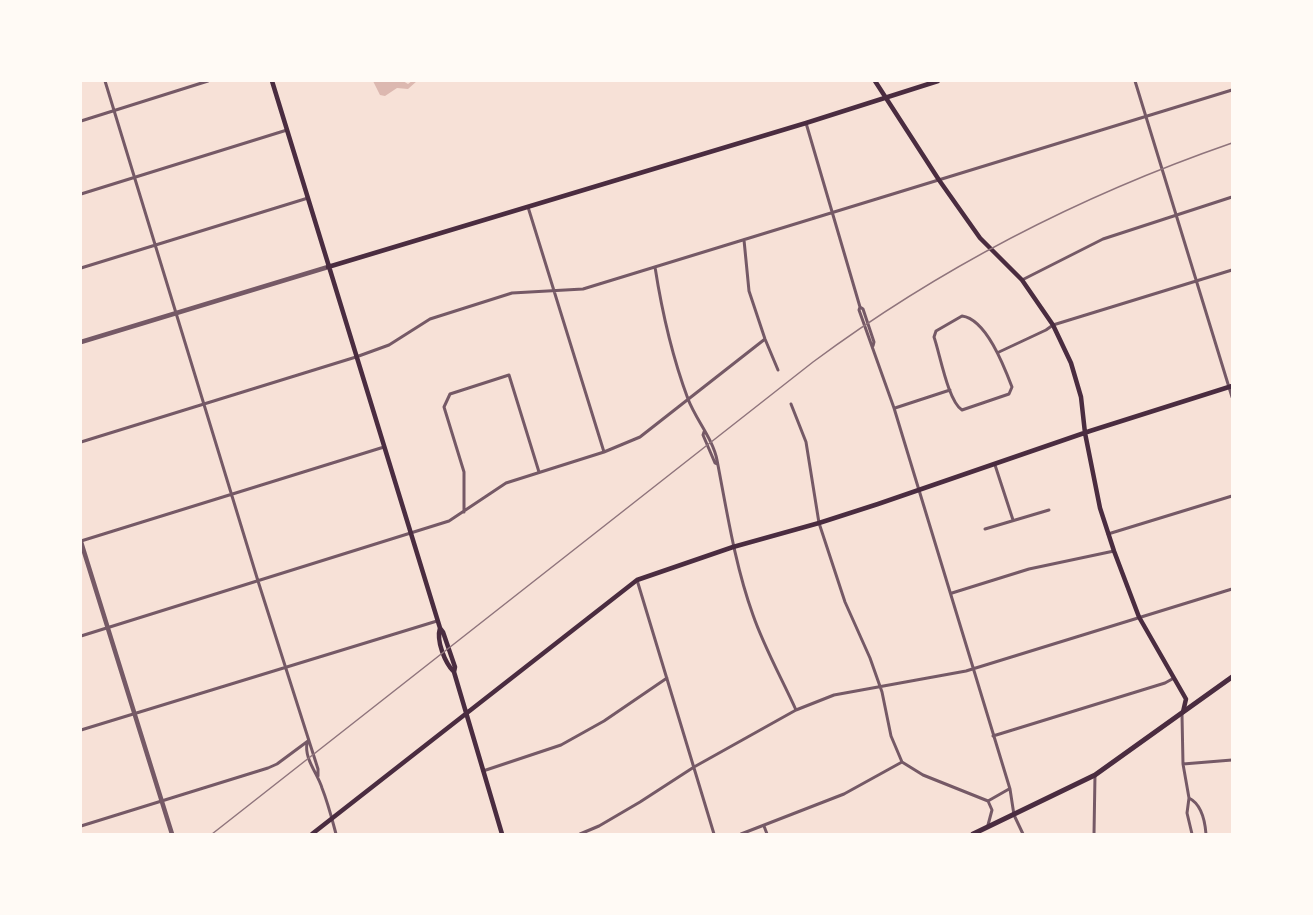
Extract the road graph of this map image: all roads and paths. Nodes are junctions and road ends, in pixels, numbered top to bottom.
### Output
1 (105, 81) edge
2 (208, 81) edge
3 (272, 81) edge
4 (875, 81) edge
5 (938, 81) edge
6 (1135, 81) edge
7 (1232, 90) edge
8 (885, 97) junction
9 (114, 111) junction
10 (1146, 117) junction
11 (81, 121) edge
12 (806, 123) junction
13 (287, 130) junction
14 (134, 178) junction
15 (939, 180) junction
16 (81, 194) edge
17 (1232, 197) edge
18 (308, 198) junction
19 (528, 206) junction
20 (833, 213) junction
21 (1176, 214) junction
22 (744, 240) junction
23 (154, 245) junction
24 (328, 267) junction
25 (655, 267) junction
26 (81, 268) edge
27 (1232, 270) edge
28 (1022, 279) junction
29 (1196, 281) junction
30 (554, 291) junction
31 (177, 313) junction
32 (1053, 325) junction
33 (765, 339) junction
34 (81, 342) edge
35 (999, 352) junction
36 (356, 357) junction
37 (778, 370) dead end
38 (1230, 386) edge
39 (950, 390) junction
40 (1232, 397) edge
41 (689, 400) junction
42 (204, 403) junction
43 (791, 404) dead end
44 (894, 408) junction
45 (1085, 433) junction
46 (81, 442) edge
47 (384, 447) junction
48 (604, 452) junction
49 (995, 465) junction
50 (538, 472) junction
51 (920, 491) junction
52 (232, 494) junction
53 (1232, 496) edge
54 (1049, 510) dead end
55 (464, 513) junction
56 (1013, 520) junction
57 (819, 523) junction
58 (985, 529) dead end
59 (411, 534) junction
60 (1108, 534) junction
61 (81, 541) edge
62 (733, 547) junction
63 (1114, 551) junction
64 (637, 580) junction
65 (258, 581) junction
66 (1232, 589) edge
67 (952, 593) junction
68 (1139, 617) junction
69 (437, 621) junction
70 (108, 628) junction
71 (81, 636) edge
72 (285, 668) junction
73 (973, 669) junction
74 (1232, 677) edge
75 (667, 678) junction
76 (1174, 678) junction
77 (880, 687) junction
78 (796, 710) junction
79 (134, 714) junction
80 (466, 714) junction
81 (1182, 715) junction
82 (81, 730) edge
83 (993, 736) junction
84 (308, 741) junction
85 (1232, 760) edge
86 (902, 762) junction
87 (1183, 764) junction
88 (694, 767) junction
89 (483, 771) junction
90 (1095, 775) junction
91 (1010, 789) junction
92 (1189, 798) junction
93 (162, 801) junction
94 (988, 801) junction
95 (1014, 815) junction
96 (332, 818) junction
97 (81, 826) edge
98 (764, 826) junction
99 (987, 827) junction
100 (172, 834) edge
101 (312, 834) edge
102 (336, 834) edge
103 (502, 834) edge
104 (580, 834) edge
105 (714, 834) edge
106 (741, 834) edge
107 (767, 834) edge
108 (973, 834) edge
109 (1023, 834) edge
110 (1094, 834) edge
111 (1192, 834) edge
112 (1206, 834) edge

1 - 9 street
2 - 9 street
3 - 13 main road
4 - 8 main road
5 - 8 main road
6 - 10 street
7 - 10 street
8 - 12 main road
8 - 15 main road
9 - 11 street
9 - 14 street
10 - 15 street
10 - 21 street
12 - 19 main road
12 - 20 street
13 - 14 street
13 - 18 main road
14 - 16 street
14 - 23 street
15 - 20 street
15 - 28 main road
17 - 21 street
18 - 23 street
18 - 24 main road
19 - 24 main road
19 - 30 street
20 - 22 street
20 - 44 street
21 - 28 street
21 - 29 street
22 - 25 street
22 - 33 street
23 - 26 street
23 - 31 street
24 - 31 street
24 - 36 main road
25 - 30 street
25 - 41 street
27 - 29 street
28 - 32 main road
29 - 32 street
29 - 38 street
30 - 36 street
30 - 48 street
31 - 34 street
31 - 42 street
32 - 35 street
32 - 45 main road
33 - 37 street
33 - 41 street
35 - 39 street
35 - 39 street
36 - 42 street
36 - 47 main road
38 - 40 street
38 - 45 main road
39 - 44 street
41 - 48 street
41 - 62 street
42 - 46 street
42 - 52 street
43 - 57 street
44 - 51 street
45 - 49 main road
45 - 60 main road
47 - 52 street
47 - 59 main road
48 - 50 street
49 - 51 main road
49 - 56 street
50 - 55 street
50 - 55 street
51 - 57 main road
51 - 67 street
52 - 61 street
52 - 65 street
53 - 60 street
54 - 56 street
55 - 59 street
56 - 58 street
57 - 62 main road
57 - 77 street
59 - 65 street
59 - 69 main road
60 - 63 main road
61 - 70 street
62 - 64 main road
62 - 78 street
63 - 67 street
63 - 68 main road
64 - 75 street
64 - 80 main road
65 - 70 street
65 - 72 street
66 - 68 street
67 - 73 street
68 - 73 street
68 - 76 main road
69 - 72 street
69 - 80 main road
70 - 71 street
70 - 79 street
72 - 79 street
72 - 84 street
73 - 77 street
73 - 83 street
74 - 81 main road
75 - 88 street
75 - 89 street
76 - 81 main road
76 - 83 street
77 - 78 street
77 - 86 street
78 - 88 street
79 - 82 street
79 - 93 street
80 - 89 main road
80 - 96 main road
81 - 87 street
81 - 90 main road
83 - 91 street
84 - 93 street
84 - 96 street
85 - 87 street
86 - 94 street
86 - 98 street
87 - 92 street
88 - 104 street
88 - 105 street
89 - 103 main road
90 - 95 main road
90 - 110 street
91 - 94 street
91 - 95 street
92 - 111 street
92 - 112 street
93 - 97 street
93 - 100 street
94 - 99 street
95 - 99 main road
95 - 109 street
96 - 101 main road
96 - 102 street
98 - 106 street
98 - 107 street
99 - 108 main road

